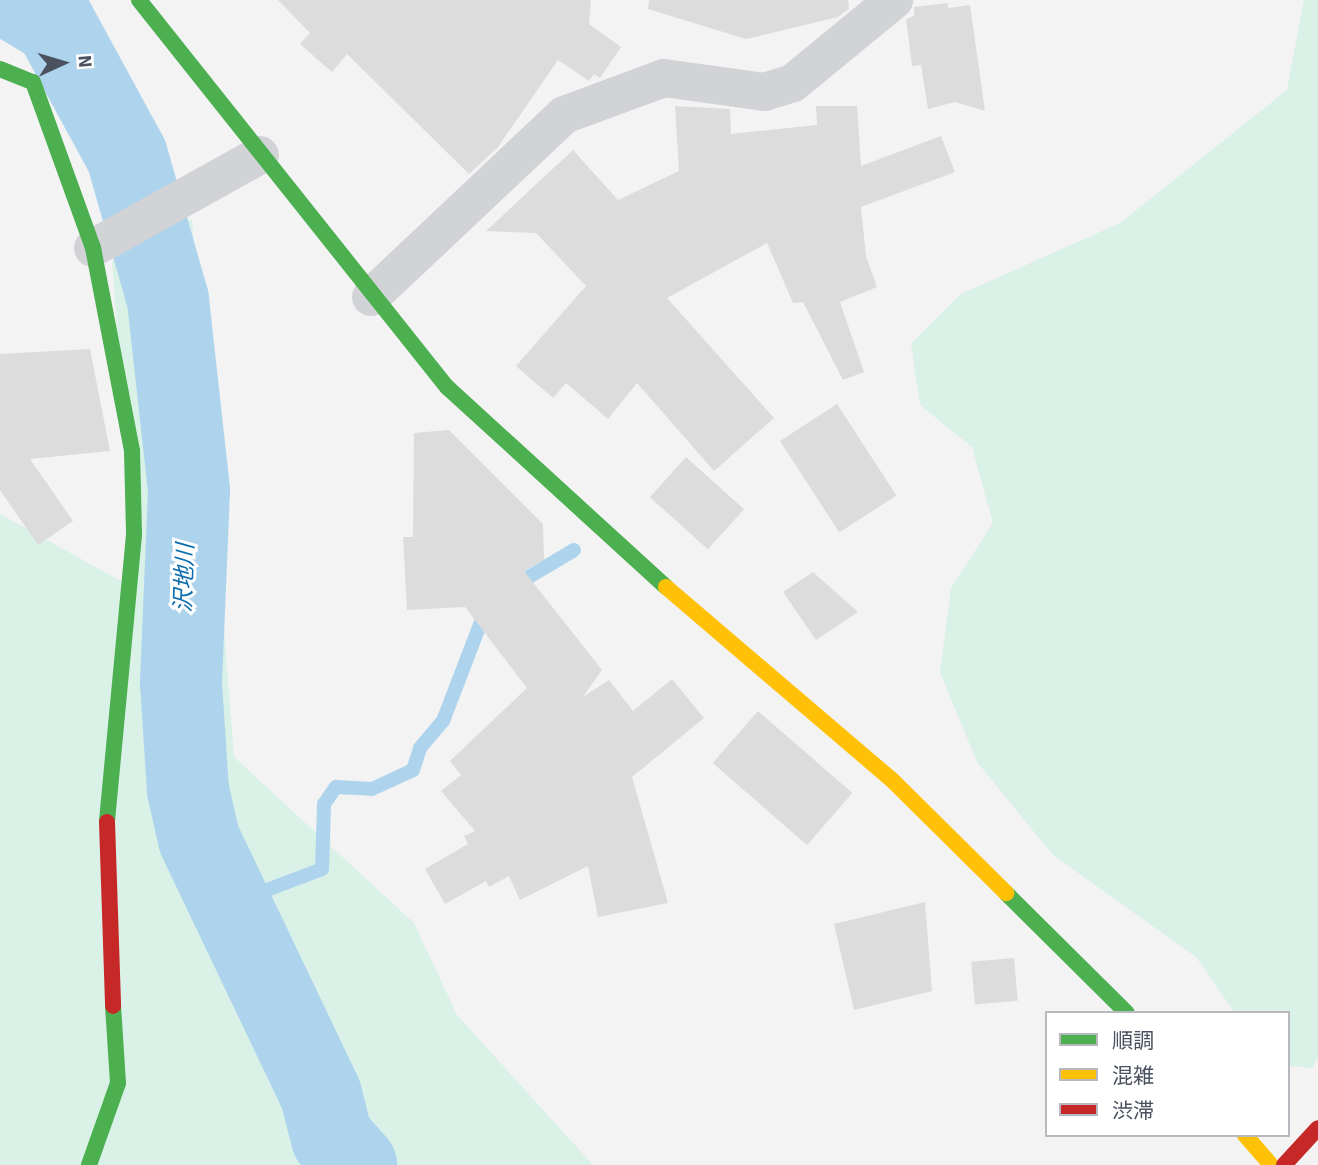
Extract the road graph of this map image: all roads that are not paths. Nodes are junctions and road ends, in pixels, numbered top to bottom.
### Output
1 (139, 0) edge
2 (894, 0) edge
3 (0, 69) edge
4 (260, 155) junction
5 (93, 248) junction
6 (371, 297) junction
7 (1125, 1011) edge
8 (1318, 1128) edge
9 (1247, 1137) edge
10 (89, 1165) edge
11 (1271, 1165) edge
12 (1283, 1165) edge

1 - 4 main road
2 - 6 street
3 - 5 main road
4 - 5 street
4 - 6 main road
5 - 10 main road
6 - 7 main road
8 - 12 main road
9 - 11 main road

